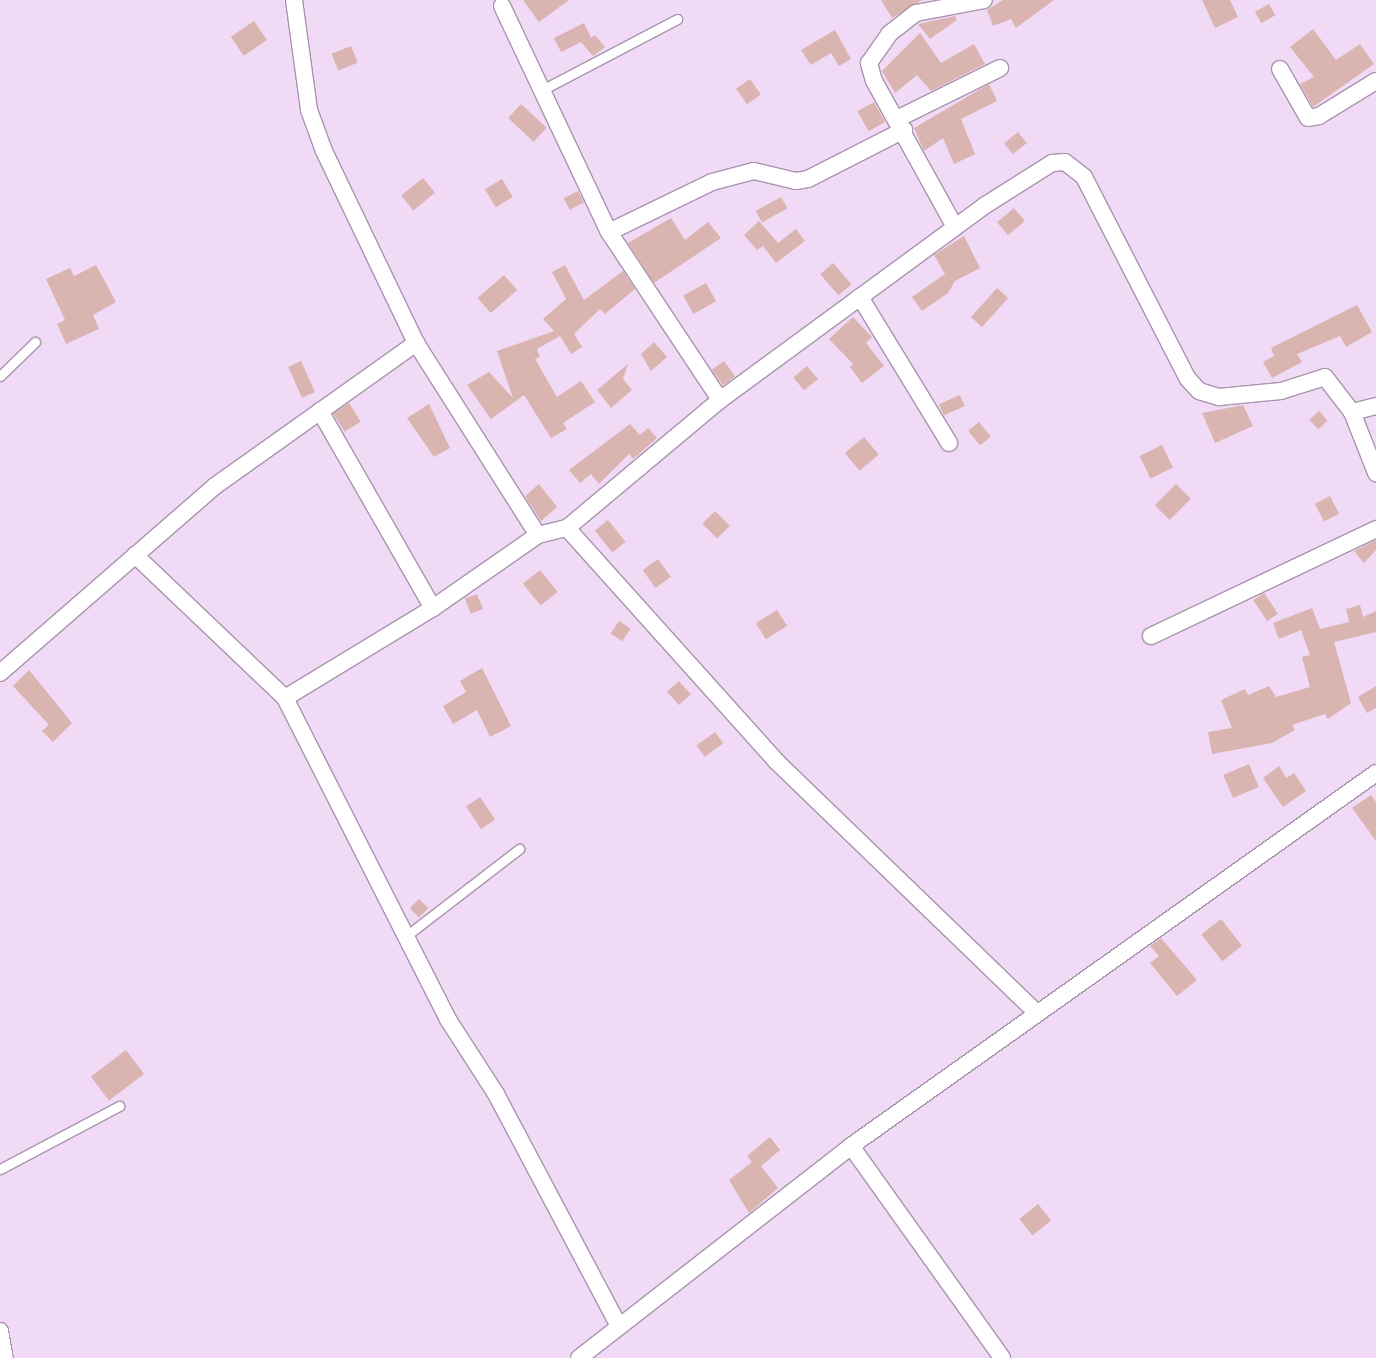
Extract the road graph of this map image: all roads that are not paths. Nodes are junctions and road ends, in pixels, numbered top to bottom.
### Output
1 (294, 0) edge
2 (984, 0) edge
3 (502, 6) dead end
4 (678, 19) dead end
5 (1000, 68) dead end
6 (1280, 69) dead end
7 (1376, 81) edge
8 (540, 91) junction
9 (901, 125) junction
10 (955, 227) junction
11 (609, 232) junction
12 (860, 297) junction
13 (35, 342) dead end
14 (416, 343) junction
15 (0, 376) edge
16 (720, 400) junction
17 (1376, 406) edge
18 (320, 411) junction
19 (1352, 412) junction
20 (949, 443) dead end
21 (1376, 473) edge
22 (567, 528) junction
23 (1376, 529) edge
24 (538, 535) junction
25 (135, 555) junction
26 (433, 608) junction
27 (1151, 636) dead end
28 (0, 673) edge
29 (285, 698) junction
30 (1376, 773) edge
31 (519, 849) dead end
32 (406, 936) junction
33 (1034, 1011) junction
34 (119, 1106) dead end
35 (851, 1146) junction
36 (0, 1170) edge
37 (619, 1326) junction
38 (0, 1331) edge
39 (5, 1358) edge
40 (579, 1358) edge
41 (1002, 1358) edge

1 - 14 street
2 - 9 street
3 - 8 street
4 - 8 lane
5 - 9 street
6 - 7 street
8 - 11 street
9 - 10 street
9 - 11 street
10 - 12 street
10 - 19 street
11 - 16 street
12 - 16 street
12 - 20 street
13 - 15 lane
14 - 18 street
14 - 24 street
16 - 22 street
17 - 19 street
18 - 25 street
18 - 26 street
19 - 21 street
22 - 24 street
22 - 33 street
23 - 27 street
24 - 26 street
25 - 28 street
25 - 29 street
26 - 29 street
29 - 32 street
30 - 33 street
31 - 32 lane
32 - 37 street
33 - 35 street
34 - 36 lane
35 - 37 street
35 - 41 street
37 - 40 street
38 - 39 street

